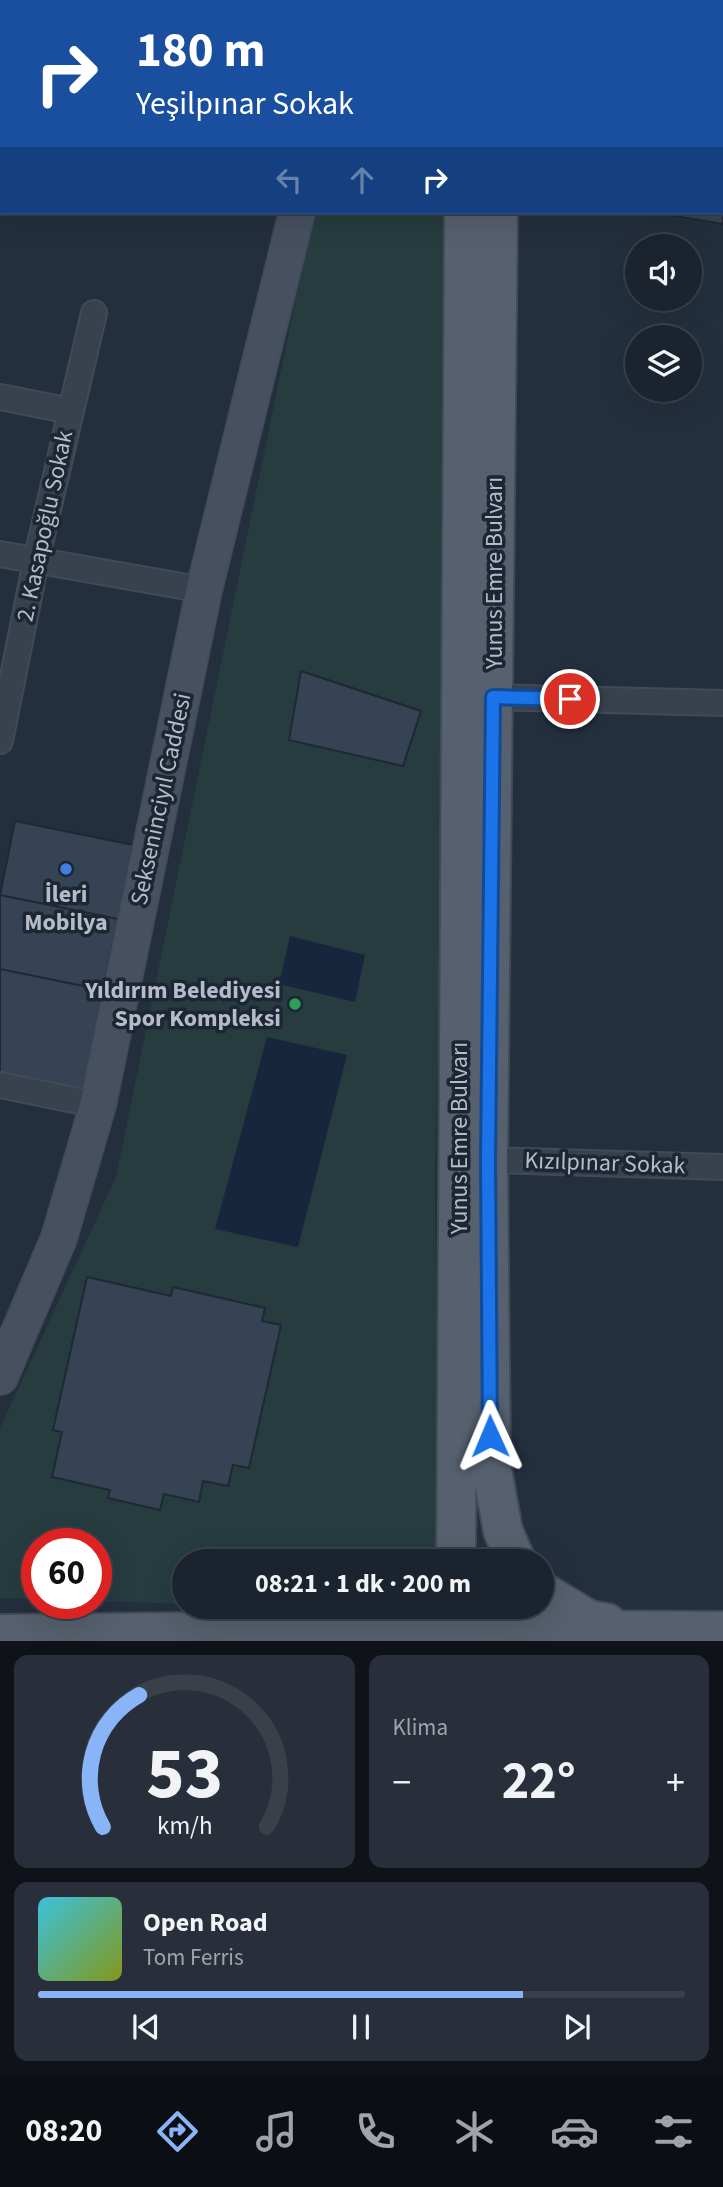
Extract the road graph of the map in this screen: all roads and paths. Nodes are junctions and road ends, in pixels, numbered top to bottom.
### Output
1 (297, 214) edge
2 (464, 214) edge
3 (498, 214) edge
4 (94, 313) dead end
5 (0, 397) edge
6 (71, 411) junction
7 (0, 554) edge
8 (36, 561) junction
9 (204, 590) junction
10 (493, 697) junction
11 (4, 703) edge
12 (723, 703) edge
13 (0, 741) edge
14 (0, 1085) edge
15 (98, 1105) junction
16 (488, 1160) junction
17 (723, 1167) edge
18 (0, 1377) edge
19 (491, 1464) junction
20 (456, 1549) edge
21 (493, 1549) edge
22 (511, 1549) edge
23 (554, 1599) edge
24 (456, 1625) edge
25 (495, 1625) edge
26 (644, 1630) junction
27 (723, 1631) edge
28 (0, 1634) edge

1 - 9 main road, Sekseninciyıl Caddesi
2 - 20 main road, Yunus Emre Bulvarı
3 - 10 main road, Yunus Emre Bulvarı
4 - 6 street, 2. Kasapoğlu Sokak
5 - 6 street
6 - 8 street, 2. Kasapoğlu Sokak
7 - 8 street
8 - 9 street
8 - 11 street, 2. Kasapoğlu Sokak
9 - 15 main road, Sekseninciyıl Caddesi
10 - 12 street
10 - 16 main road, Yunus Emre Bulvarı
11 - 13 street, 2. Kasapoğlu Sokak
14 - 15 street
15 - 18 main road, Sekseninciyıl Caddesi
16 - 17 street, Kızılpınar Sokak
16 - 19 main road, Yunus Emre Bulvarı
19 - 21 main road
19 - 22 main road, Yunus Emre Bulvarı
23 - 26 main road
24 - 25 main road
24 - 28 main road
25 - 26 main road
26 - 27 main road

